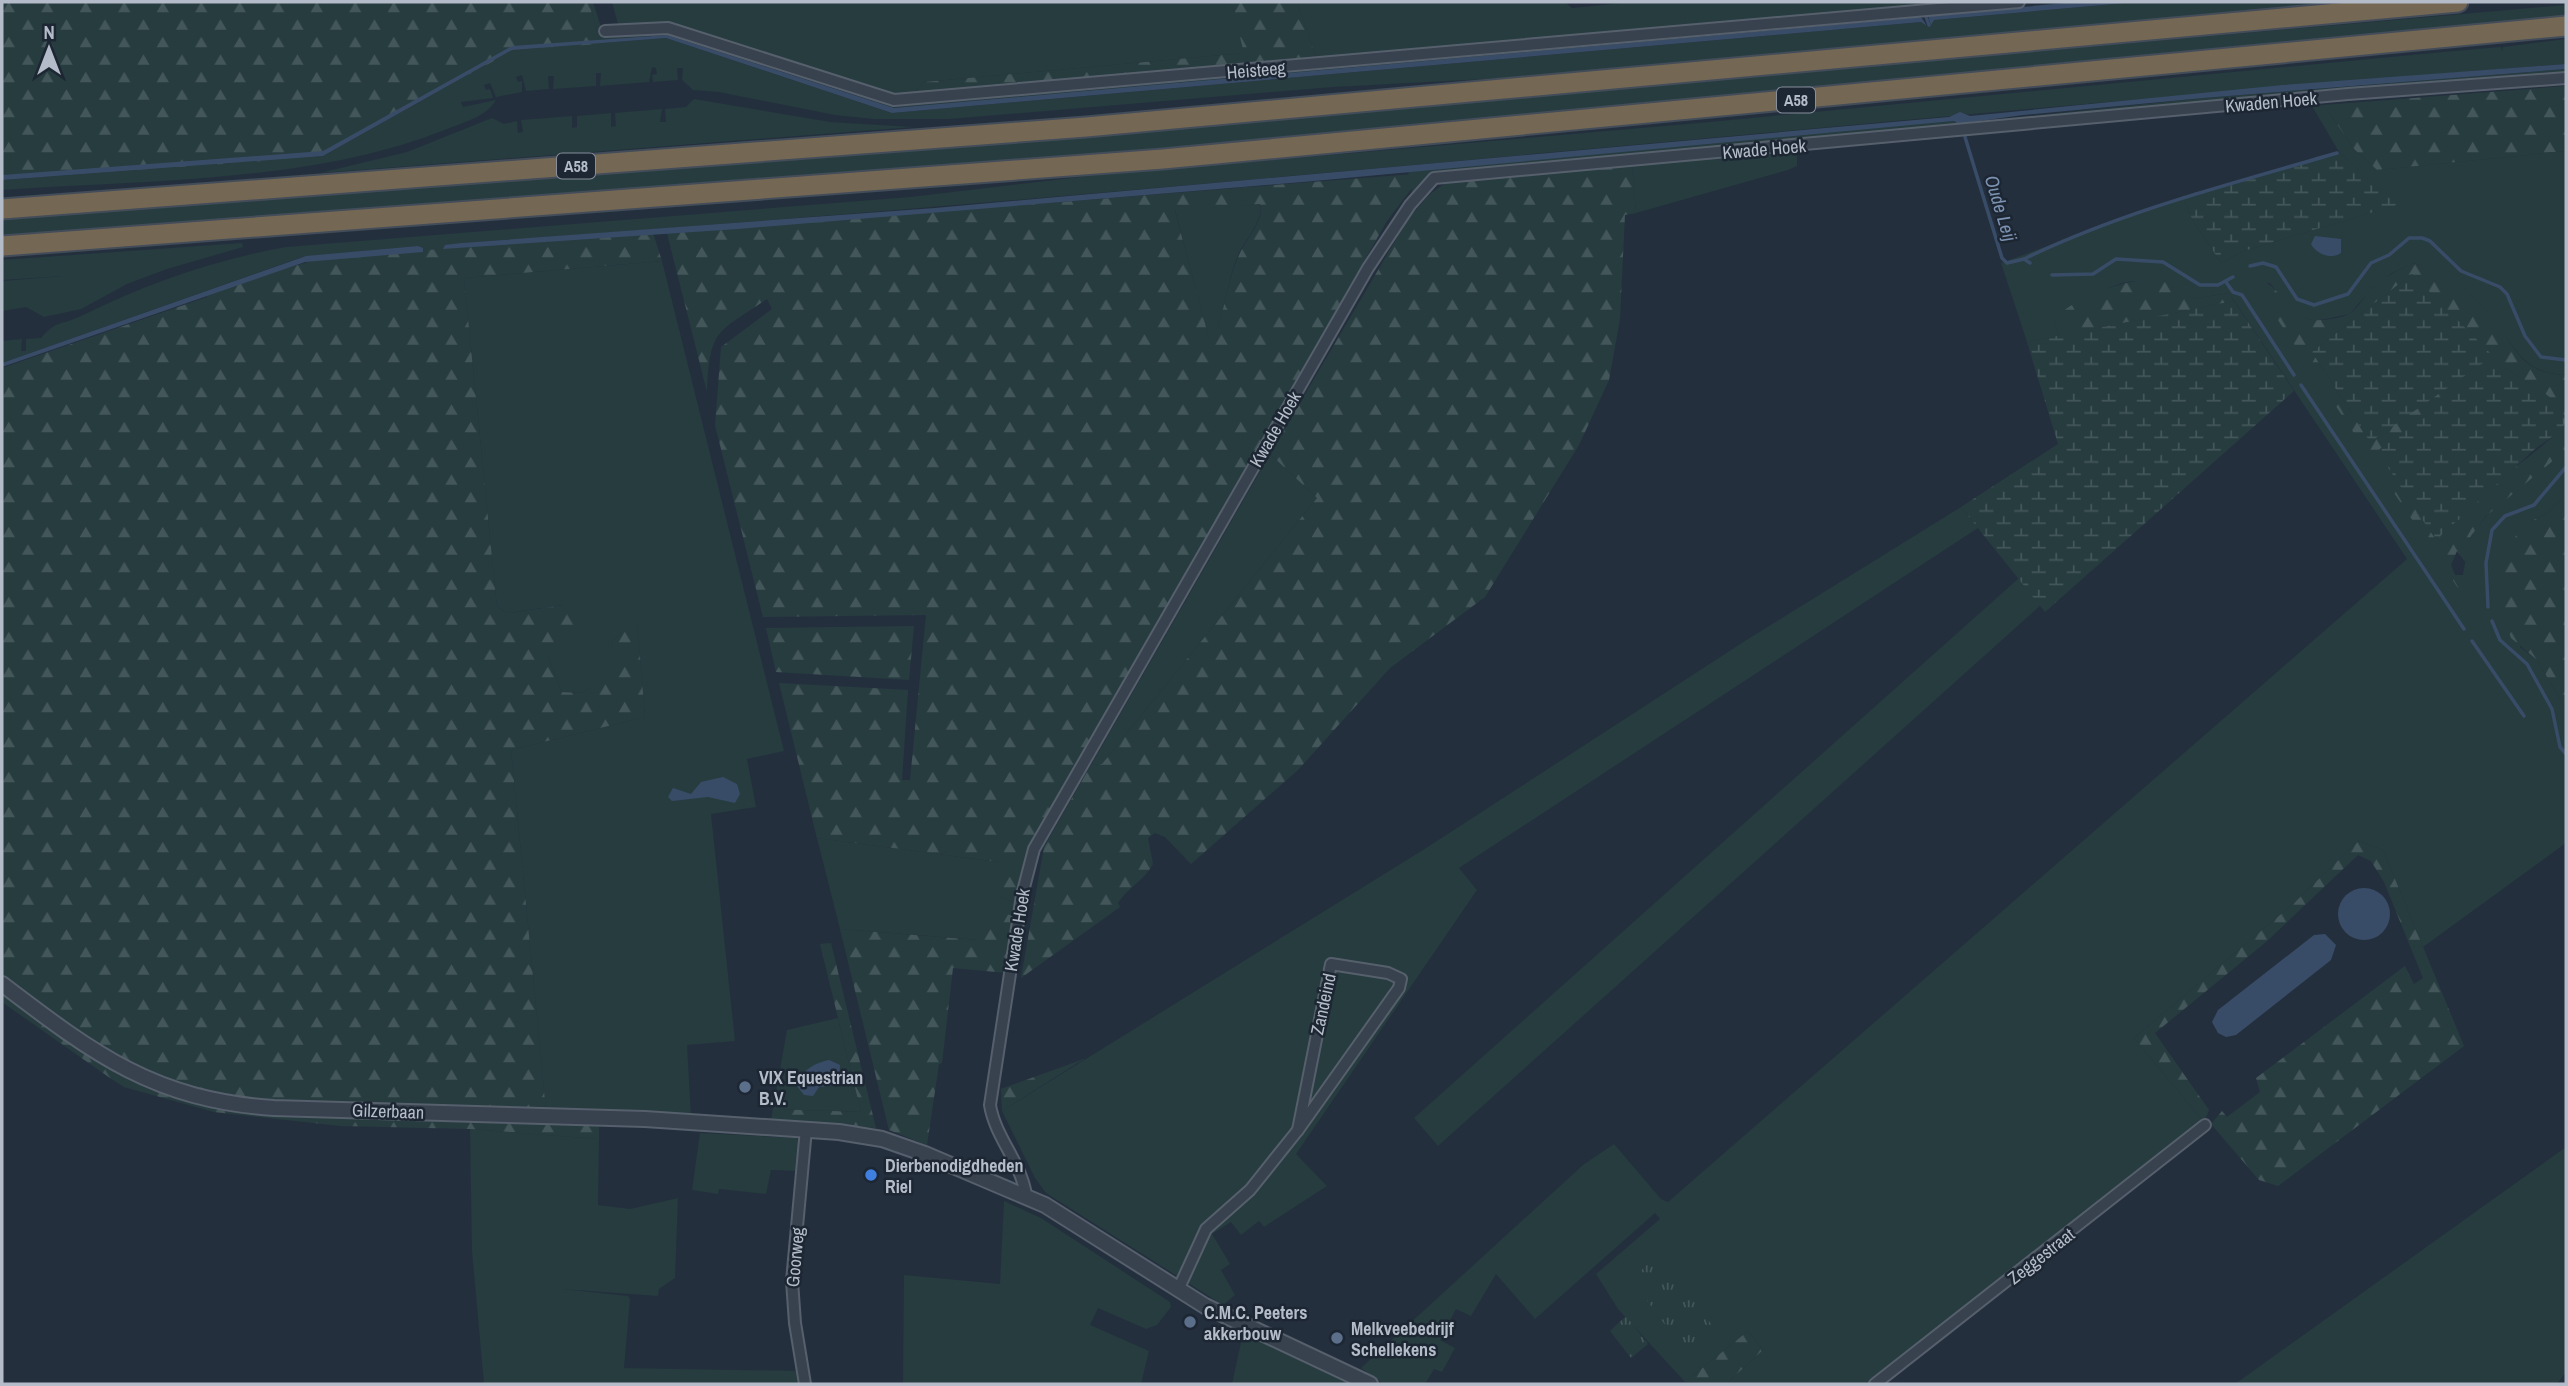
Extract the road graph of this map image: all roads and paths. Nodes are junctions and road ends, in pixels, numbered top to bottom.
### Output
1 (2019, 2) edge
2 (2458, 2) edge
3 (2566, 26) edge
4 (605, 31) dead end
5 (2566, 78) edge
6 (1975, 129) joint
7 (2, 209) edge
8 (2, 246) edge
9 (2, 984) edge
10 (2206, 1125) dead end
11 (806, 1129) junction
12 (1298, 1130) junction
13 (1026, 1195) junction
14 (1178, 1290) junction
15 (805, 1384) edge
16 (1370, 1384) edge
17 (1875, 1384) edge

1 - 4 street, Heisteeg
2 - 7 highway, A58
3 - 8 highway, A58
5 - 6 street, Kwaden Hoek
6 - 13 street, Kwade Hoek
9 - 11 street, Gilzerbaan
10 - 17 street, Zeggestraat
11 - 13 street
11 - 15 street, Goorweg
12 - 12 street, Zandeind
12 - 14 street, Zandeind
13 - 14 street
14 - 16 street

